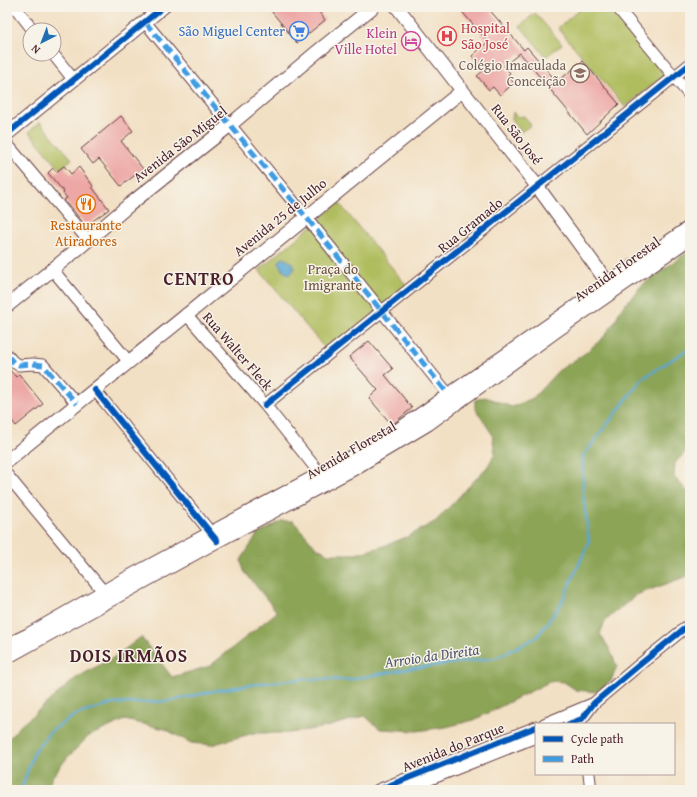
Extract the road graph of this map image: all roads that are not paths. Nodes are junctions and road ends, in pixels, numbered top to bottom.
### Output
1 (15, 7) edge
2 (163, 7) edge
3 (373, 7) edge
4 (397, 7) edge
5 (617, 7) edge
6 (27, 22) edge
7 (145, 22) junction
8 (58, 62) edge
9 (690, 64) edge
10 (674, 77) junction
11 (73, 80) junction
12 (462, 91) junction
13 (690, 96) edge
14 (230, 125) junction
15 (7, 134) edge
16 (7, 144) edge
17 (537, 186) junction
18 (306, 217) junction
19 (690, 227) edge
20 (690, 238) edge
21 (88, 240) junction
22 (52, 269) junction
23 (608, 283) junction
24 (7, 306) edge
25 (382, 311) junction
26 (186, 314) junction
27 (7, 355) edge
28 (128, 362) junction
29 (95, 390) junction
30 (448, 394) junction
31 (77, 404) junction
32 (265, 405) junction
33 (7, 461) edge
34 (7, 475) edge
35 (324, 478) junction
36 (214, 537) junction
37 (134, 580) junction
38 (103, 591) junction
39 (690, 624) edge
40 (7, 645) edge
41 (7, 657) edge
42 (594, 703) junction
43 (582, 721) edge
44 (546, 723) edge
45 (535, 727) edge
46 (535, 737) edge
47 (589, 775) edge
48 (378, 790) edge
49 (403, 790) edge
50 (591, 790) edge

1 - 6 street
2 - 7 main road
3 - 14 main road, Avenida São Miguel
4 - 12 main road, Rua São José
5 - 10 street
7 - 11 main road
7 - 14 street
8 - 11 street
9 - 10 street, Rua Gramado
10 - 13 street
10 - 17 street, Rua Gramado
11 - 15 main road
12 - 17 main road, Rua São José
12 - 18 main road, Avenida 25 de Julho
14 - 18 street
14 - 21 main road, Avenida São Miguel
16 - 21 street
17 - 23 main road, Rua São José
17 - 25 street, Rua Gramado
18 - 25 street
18 - 26 main road, Avenida 25 de Julho
19 - 23 main road, Avenida Florestal
20 - 35 main road, Avenida Florestal
21 - 22 main road, Avenida São Miguel
22 - 24 main road, Avenida São Miguel
22 - 28 street
23 - 30 main road, Avenida Florestal
25 - 30 street
25 - 32 street, Rua Gramado
26 - 28 main road, Avenida 25 de Julho
26 - 32 street, Rua Walter Fleck
27 - 31 street
28 - 29 main road, Avenida 25 de Julho
29 - 31 main road, Avenida 25 de Julho
29 - 36 street
30 - 35 main road, Avenida Florestal
31 - 33 main road, Avenida 25 de Julho
32 - 35 street, Rua Walter Fleck
34 - 38 street
35 - 36 main road, Avenida Florestal
36 - 37 main road, Avenida Florestal
37 - 38 main road, Avenida Florestal
37 - 41 main road, Avenida Florestal
38 - 40 main road, Avenida Florestal
39 - 42 street
42 - 43 street
42 - 44 street
45 - 48 street, Avenida do Parque
46 - 49 street, Avenida do Parque
47 - 50 street

